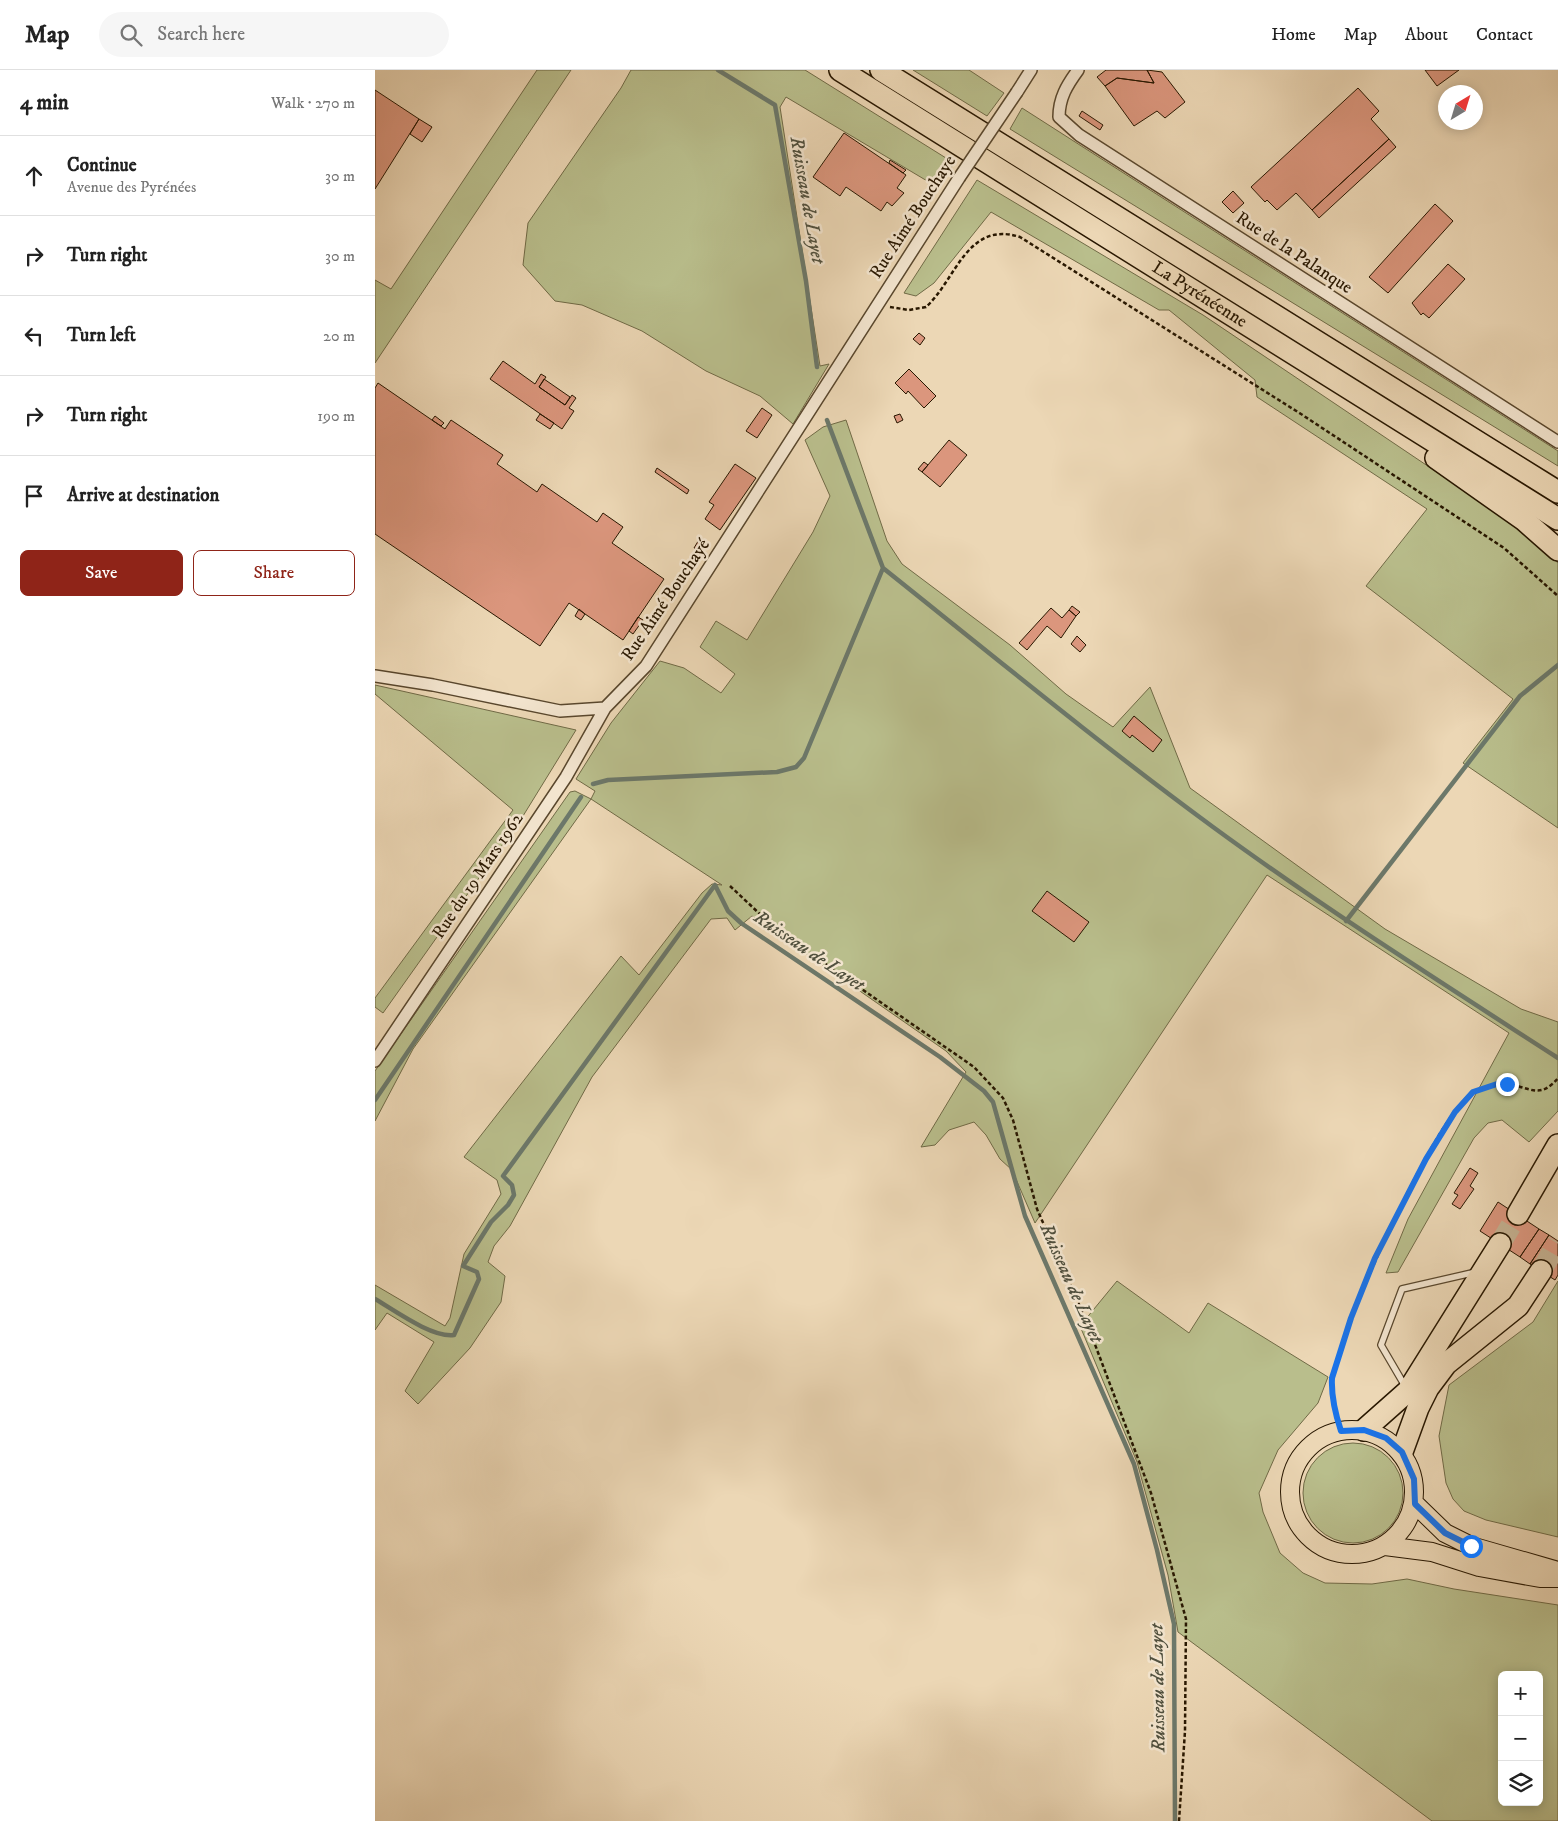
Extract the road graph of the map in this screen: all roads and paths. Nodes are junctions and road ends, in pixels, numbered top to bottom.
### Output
1 (840, 70) edge
2 (881, 70) edge
3 (1031, 70) edge
4 (1078, 70) edge
5 (876, 305) junction
6 (826, 385) joint
7 (1392, 415) junction
8 (1558, 442) edge
9 (1558, 492) edge
10 (1558, 519) edge
11 (1558, 550) edge
12 (1558, 596) edge
13 (375, 676) edge
14 (605, 708) junction
15 (730, 886) dead end
16 (375, 1061) edge
17 (1558, 1078) edge
18 (1558, 1146) edge
19 (1518, 1214) tunnel mouth
20 (1500, 1244) tunnel mouth
21 (1485, 1270) junction
22 (1541, 1271) tunnel mouth
23 (1408, 1391) junction
24 (1364, 1430) junction
25 (1341, 1431) junction
26 (1402, 1452) junction
27 (1415, 1504) junction
28 (1385, 1546) junction
29 (1558, 1572) edge
30 (1558, 1578) edge
31 (1179, 1821) edge

1 - 7 highway, La Pyrénéenne
2 - 9 highway, La Pyrénéenne
3 - 5 street, Rue Aimé Bouchaye, bridge
4 - 8 street, Rue de la Palanque
5 - 6 street, Rue Aimé Bouchaye
5 - 12 path
6 - 14 street, Rue Aimé Bouchayé
7 - 10 highway, La Pyrénéenne
7 - 11 highway
13 - 14 street
14 - 16 street, Rue du 19 Mars 1962
15 - 31 path
17 - 25 path
18 - 19 highway
20 - 21 highway
21 - 23 highway
21 - 23 lane
22 - 26 highway
23 - 24 highway
24 - 25 main road
24 - 26 main road
25 - 28 main road
26 - 27 main road
27 - 28 main road
27 - 29 main road
28 - 30 main road

